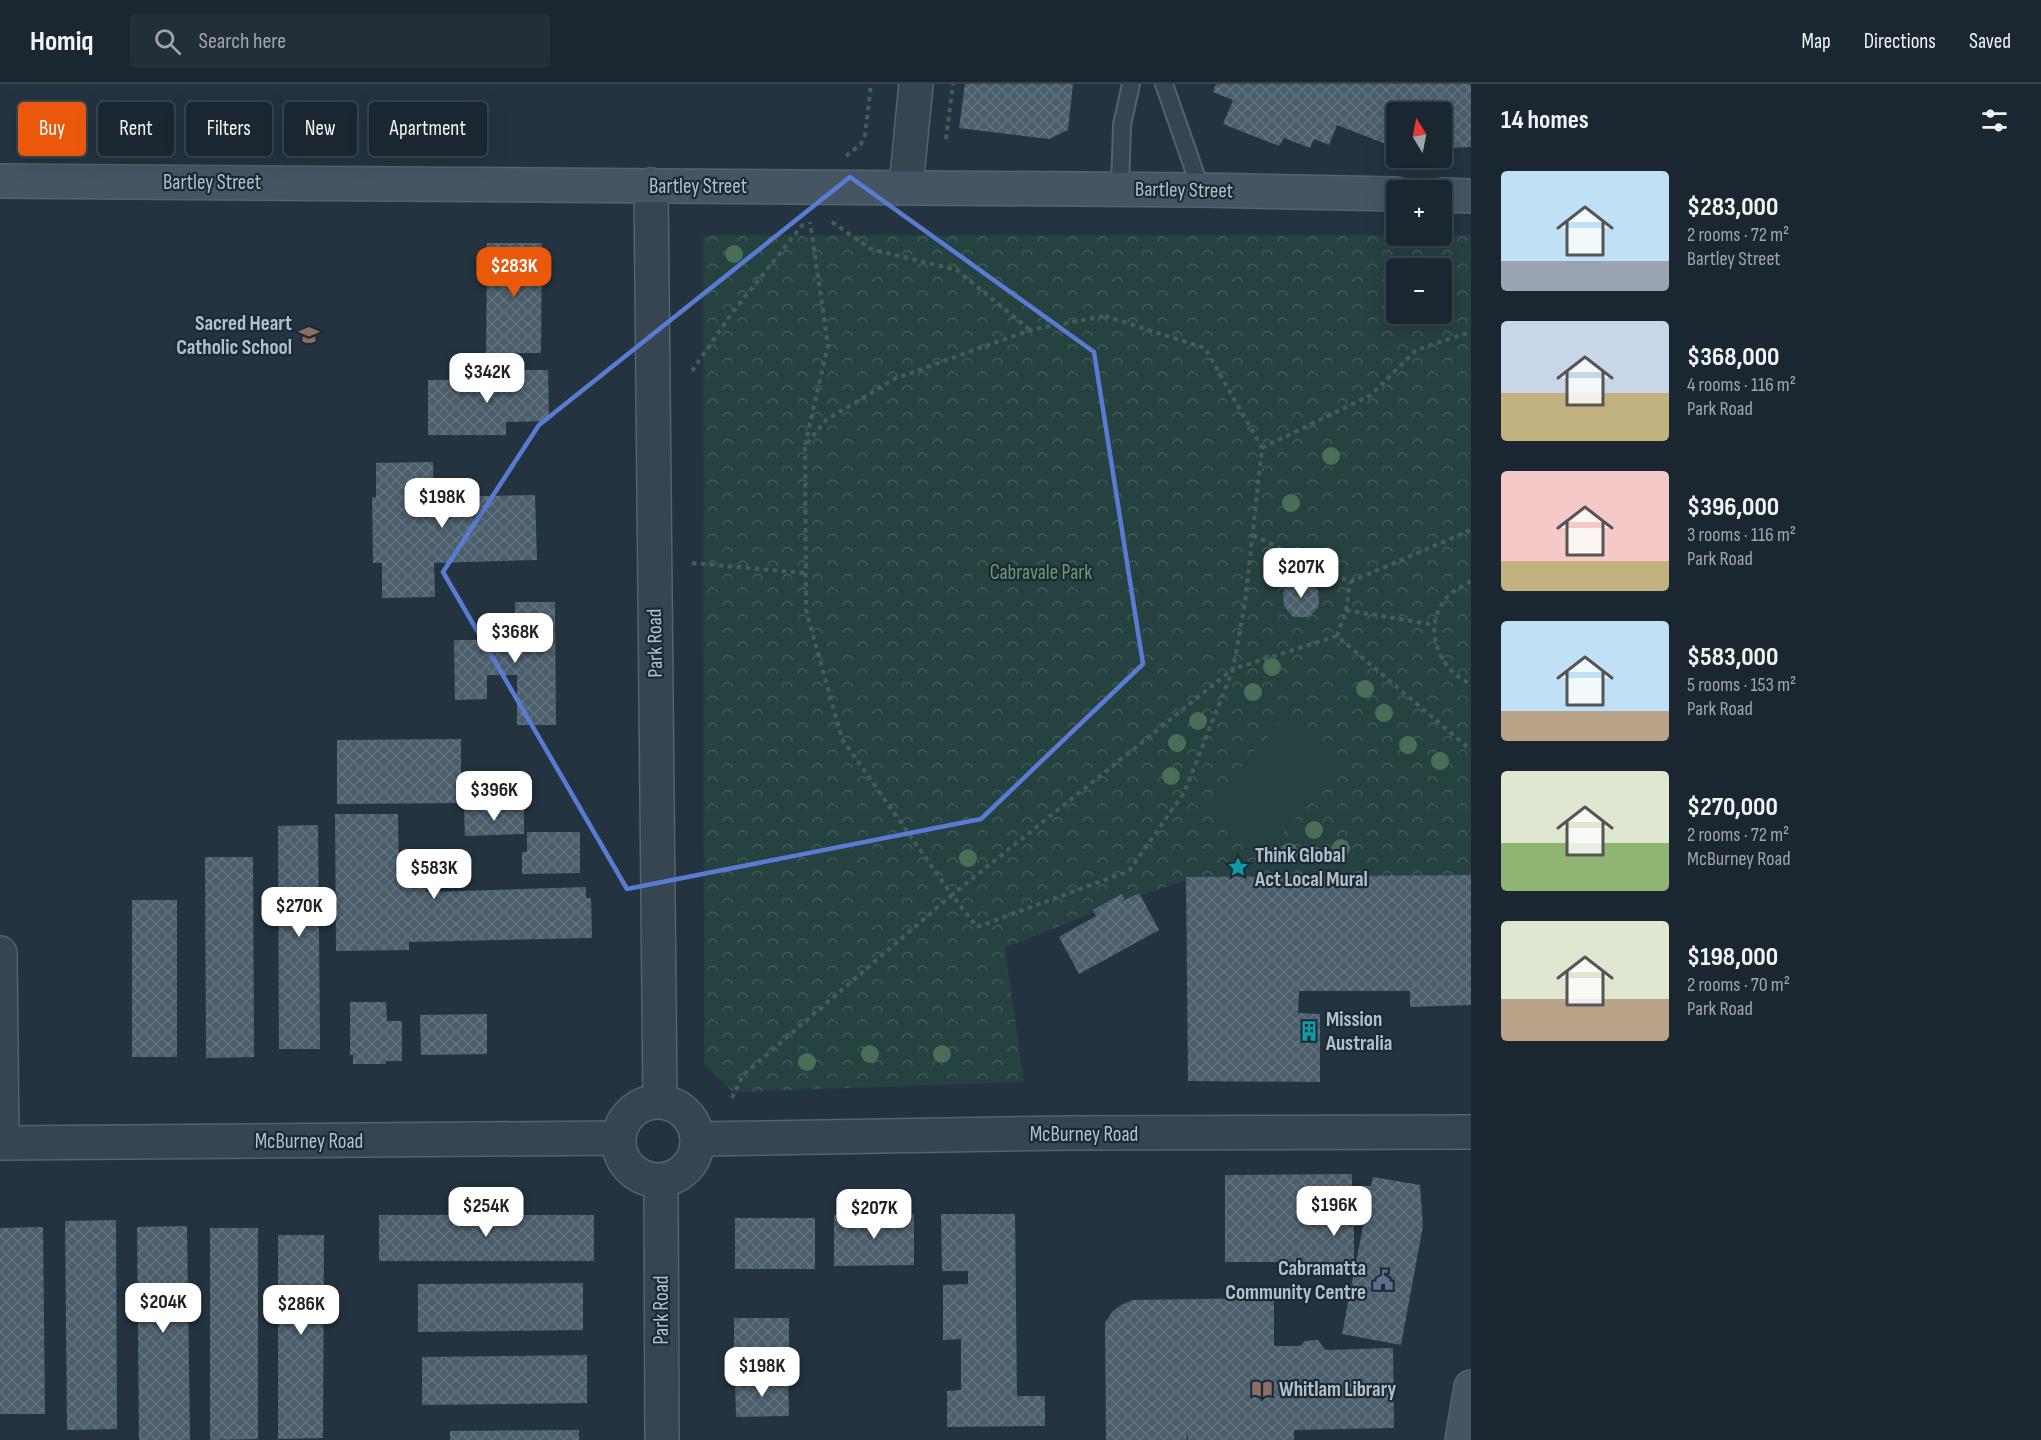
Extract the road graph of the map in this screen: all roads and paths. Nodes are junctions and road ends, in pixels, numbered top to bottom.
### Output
1 (871, 84) edge
2 (916, 84) edge
3 (953, 84) edge
4 (1131, 84) edge
5 (1164, 84) edge
6 (946, 139) dead end
7 (846, 156) dead end
8 (0, 182) edge
9 (651, 185) junction
10 (906, 187) junction
11 (1120, 189) junction
12 (1201, 190) junction
13 (1386, 194) edge
14 (1452, 195) edge
15 (1471, 196) edge
16 (832, 222) dead end
17 (1030, 330) junction
18 (1471, 332) edge
19 (692, 371) dead end
20 (805, 447) junction
21 (1262, 448) junction
22 (1471, 530) edge
23 (1253, 535) junction
24 (692, 563) dead end
25 (805, 573) junction
26 (1350, 582) junction
27 (1471, 582) edge
28 (1346, 610) junction
29 (1435, 625) junction
30 (1337, 636) junction
31 (1233, 669) junction
32 (1471, 684) edge
33 (1471, 750) edge
34 (952, 895) junction
35 (0, 953) edge
36 (732, 1098) dead end
37 (660, 1101) junction
38 (1471, 1132) edge
39 (618, 1137) junction
40 (698, 1139) junction
41 (1, 1143) edge
42 (661, 1180) junction
43 (1471, 1387) edge
44 (662, 1440) edge
45 (1462, 1440) edge

1 - 7 path
2 - 10 street
3 - 6 path
4 - 11 lane
5 - 12 lane
8 - 9 main road, Bartley Street
9 - 10 main road, Bartley Street
9 - 37 street, Park Road
10 - 11 main road, Bartley Street
11 - 12 main road, Bartley Street
12 - 13 main road, Bartley Street
14 - 15 main road
16 - 17 path
17 - 20 path
17 - 21 path
18 - 21 path
19 - 20 path
20 - 25 path
21 - 23 path
22 - 26 path
23 - 26 path
23 - 31 path
24 - 25 path
25 - 34 path
26 - 28 path
27 - 29 path
28 - 29 path
28 - 30 path
29 - 32 path
30 - 31 path
30 - 33 path
31 - 34 path
31 - 34 path
34 - 36 path
35 - 41 street
37 - 39 street
37 - 40 street
38 - 40 street, McBurney Road
39 - 41 street, McBurney Road
39 - 42 street
40 - 42 street
42 - 44 street, Park Road
43 - 45 main road

